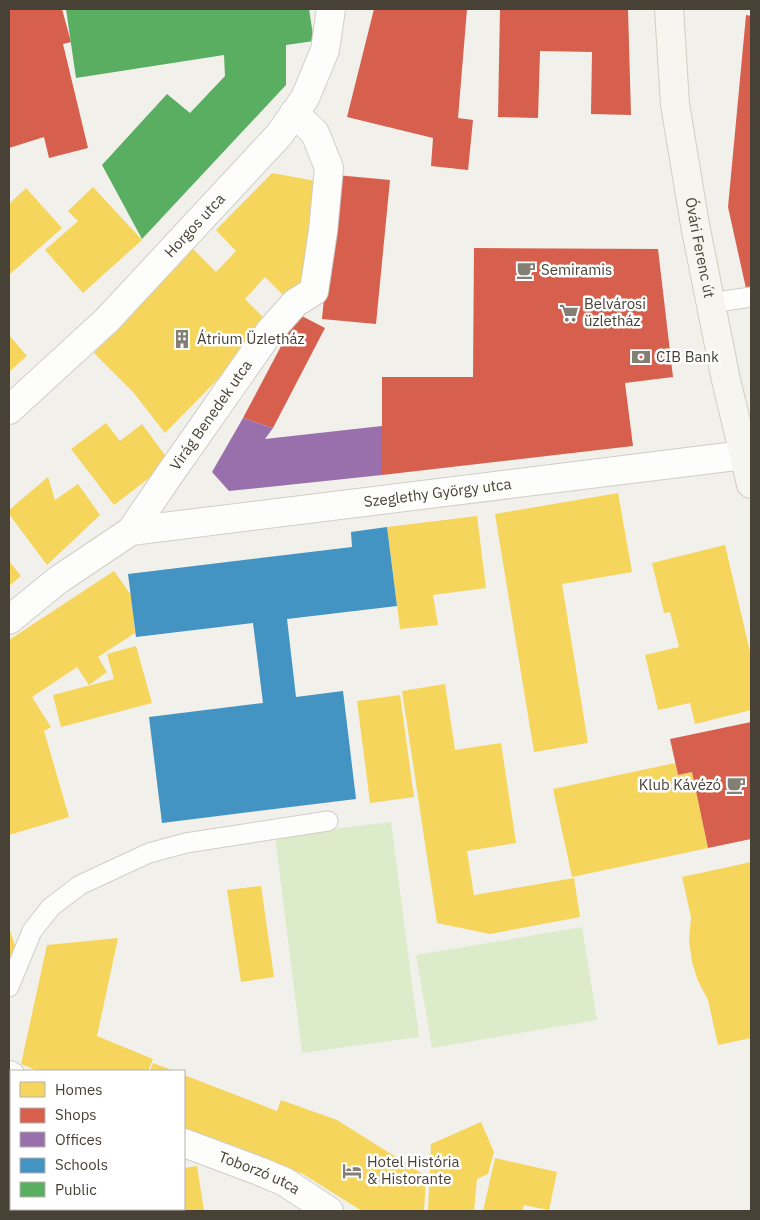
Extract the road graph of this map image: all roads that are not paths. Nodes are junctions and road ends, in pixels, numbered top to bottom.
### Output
1 (331, 9) edge
2 (669, 9) edge
3 (294, 114) junction
4 (751, 297) edge
5 (711, 303) junction
6 (9, 410) edge
7 (744, 455) junction
8 (751, 484) edge
9 (131, 531) junction
10 (9, 620) edge
11 (328, 821) dead end
12 (9, 987) edge
13 (185, 1143) edge
14 (330, 1211) edge

1 - 3 street, Horgos utca
2 - 5 main road, Óvári Ferenc út
3 - 6 street, Horgos utca
3 - 9 street, Virág Benedek utca
4 - 5 lane
5 - 7 main road, Óvári Ferenc út
7 - 8 main road, Óvári Ferenc út
7 - 9 street, Szeglethy György utca
9 - 10 street, Virág Benedek utca
11 - 12 lane
13 - 14 street, Toborzó utca

